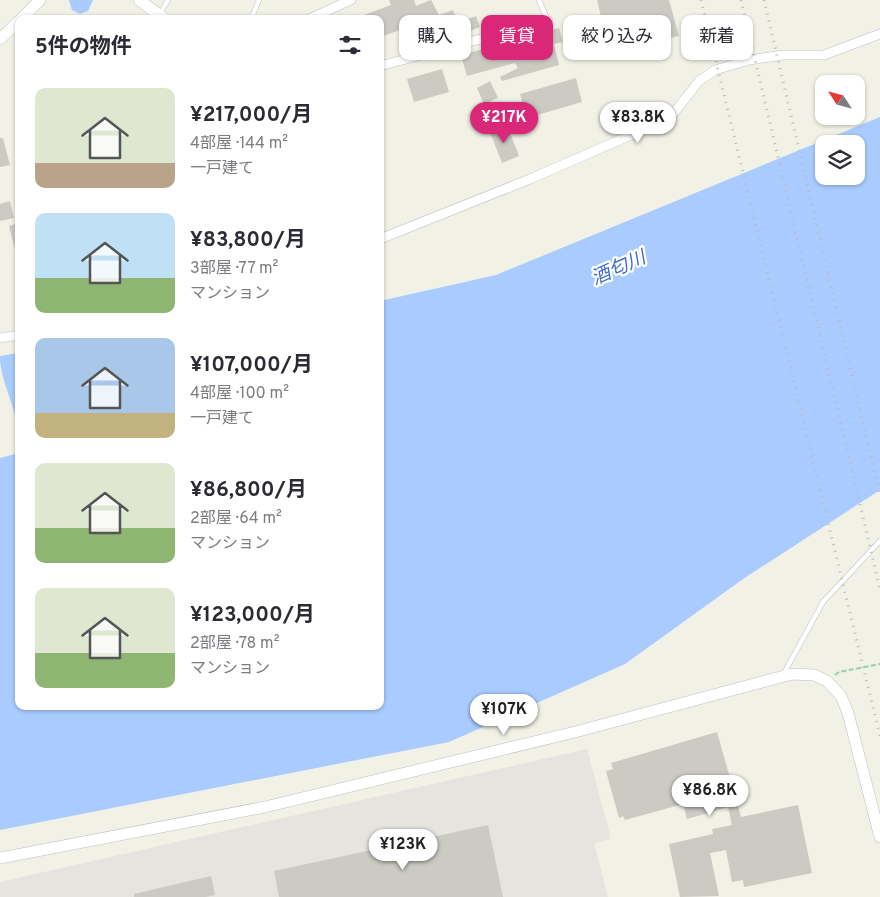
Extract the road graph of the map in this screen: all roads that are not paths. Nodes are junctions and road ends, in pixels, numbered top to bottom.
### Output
1 (40, 0) edge
2 (139, 0) edge
3 (168, 0) edge
4 (259, 0) edge
5 (351, 0) edge
6 (539, 0) edge
7 (25, 15) edge
8 (159, 15) edge
9 (163, 15) edge
10 (253, 15) edge
11 (318, 15) edge
12 (545, 15) edge
13 (15, 25) edge
14 (880, 34) edge
15 (0, 39) edge
16 (481, 39) edge
17 (384, 65) edge
18 (384, 238) edge
19 (15, 336) edge
20 (0, 338) edge
21 (880, 541) edge
22 (782, 676) junction
23 (880, 837) edge
24 (0, 858) edge

1 - 7 street
2 - 8 street
3 - 9 lane
4 - 10 lane
5 - 11 street
6 - 12 lane
13 - 15 street
14 - 18 street
16 - 17 street
19 - 20 street
21 - 22 lane
22 - 23 street
22 - 24 street

